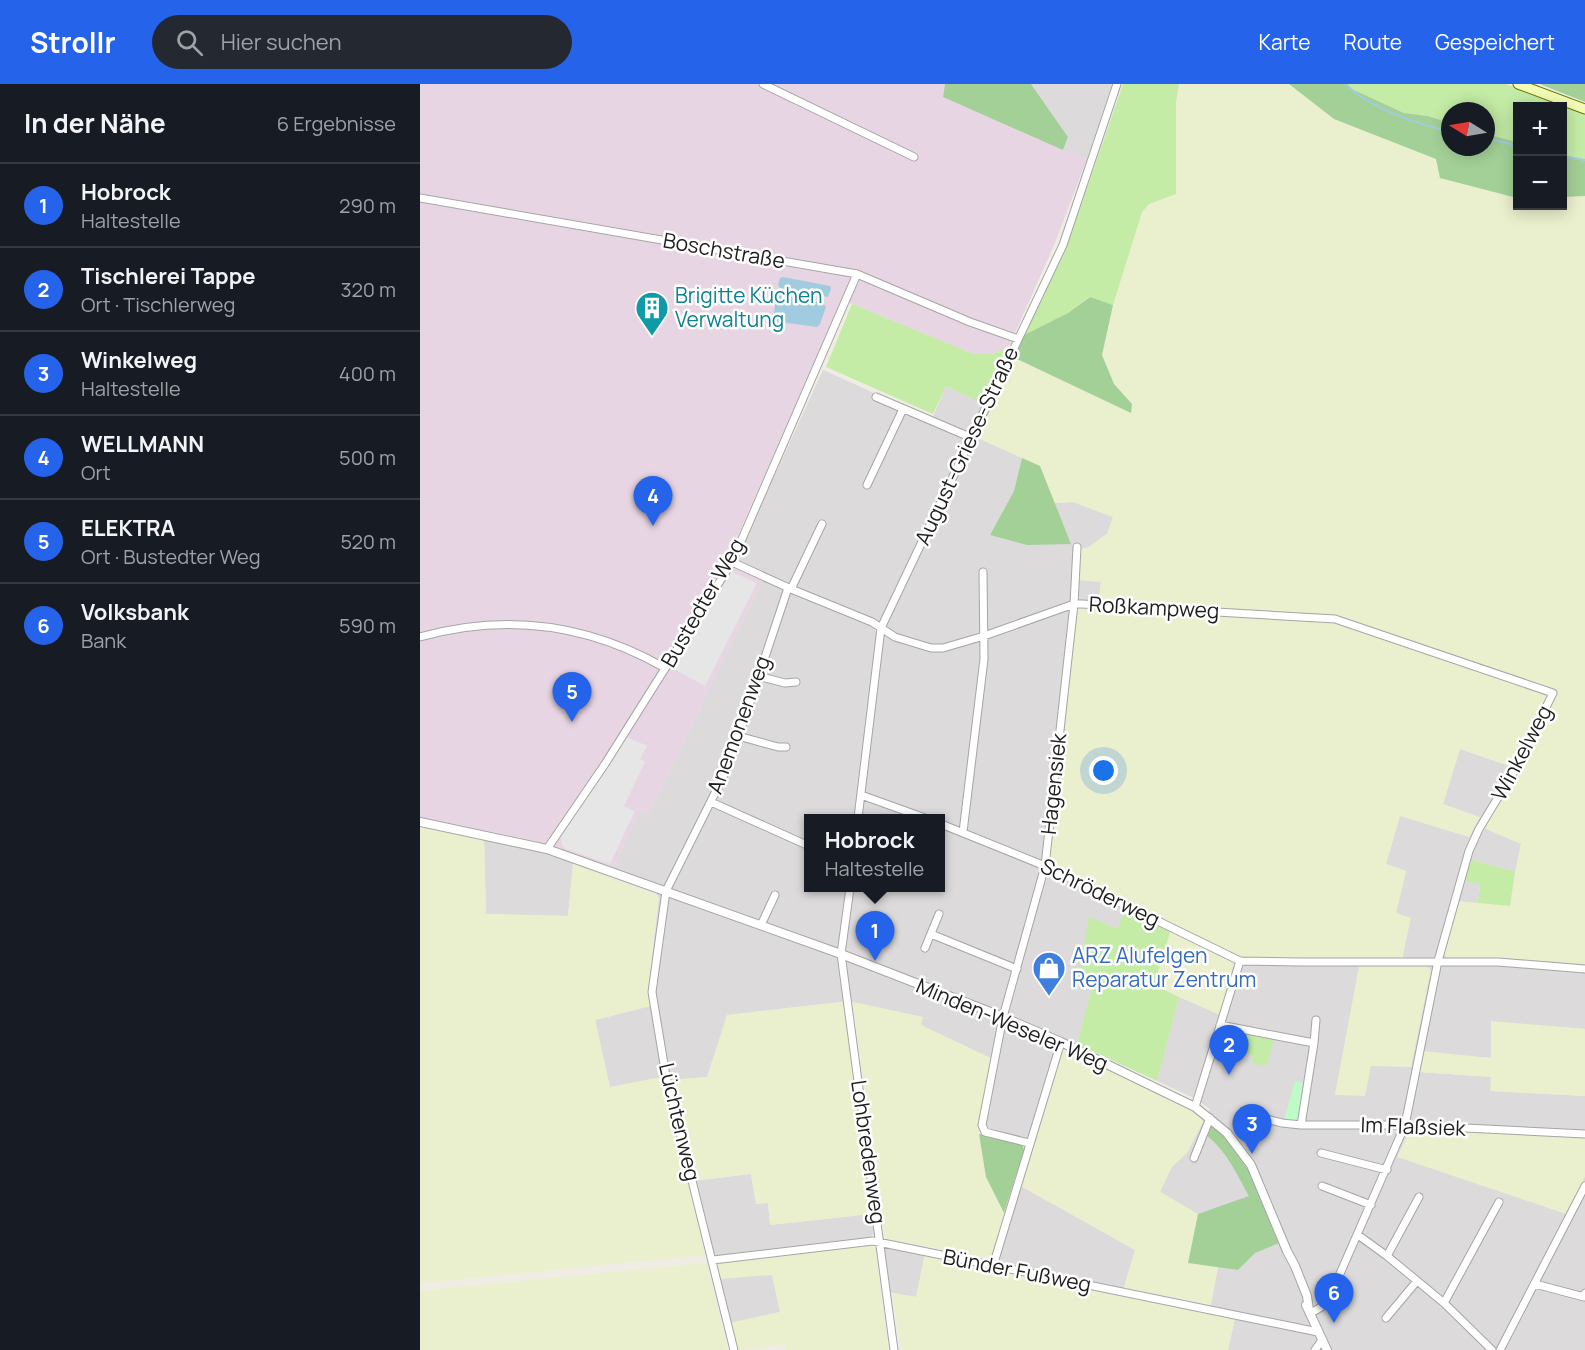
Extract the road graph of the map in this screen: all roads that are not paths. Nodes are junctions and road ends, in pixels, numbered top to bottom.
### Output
1 (763, 84) edge
2 (1118, 84) edge
3 (1518, 84) edge
4 (1585, 110) edge
5 (914, 157) dead end
6 (420, 198) edge
7 (857, 274) junction
8 (1018, 339) junction
9 (876, 397) dead end
10 (903, 409) junction
11 (972, 438) junction
12 (867, 485) dead end
13 (822, 524) dead end
14 (1077, 547) dead end
15 (732, 562) junction
16 (983, 572) dead end
17 (790, 588) junction
18 (1074, 604) junction
19 (881, 628) junction
20 (984, 636) junction
21 (420, 637) edge
22 (665, 668) junction
23 (758, 676) junction
24 (796, 682) dead end
25 (1553, 693) joint
26 (738, 736) junction
27 (786, 747) dead end
28 (861, 795) junction
29 (711, 802) junction
30 (859, 814) edge
31 (912, 814) edge
32 (420, 822) edge
33 (945, 825) edge
34 (963, 832) junction
35 (804, 844) edge
36 (547, 849) junction
37 (1045, 866) junction
38 (666, 891) junction
39 (849, 892) edge
40 (775, 895) dead end
41 (939, 914) dead end
42 (761, 925) junction
43 (931, 934) junction
44 (925, 948) dead end
45 (841, 954) junction
46 (1240, 960) junction
47 (1438, 962) junction
48 (1017, 969) junction
49 (1585, 969) edge
50 (1003, 1017) junction
51 (1316, 1020) dead end
52 (1220, 1025) junction
53 (1061, 1042) junction
54 (1314, 1043) junction
55 (1195, 1107) junction
56 (1242, 1113) dead end
57 (1210, 1118) junction
58 (1301, 1125) junction
59 (1405, 1125) junction
60 (1585, 1134) edge
61 (1029, 1143) junction
62 (1321, 1154) dead end
63 (1194, 1158) dead end
64 (1387, 1170) junction
65 (1322, 1186) dead end
66 (1585, 1186) edge
67 (1583, 1196) edge
68 (1419, 1197) dead end
69 (1499, 1202) dead end
70 (1371, 1205) junction
71 (1358, 1235) junction
72 (881, 1244) junction
73 (1387, 1256) junction
74 (713, 1260) junction
75 (993, 1266) junction
76 (1417, 1281) junction
77 (1535, 1284) junction
78 (1585, 1293) edge
79 (1443, 1303) junction
80 (1310, 1312) junction
81 (1386, 1318) dead end
82 (1320, 1336) junction
83 (734, 1350) edge
84 (894, 1350) edge
85 (1315, 1350) edge
86 (1327, 1350) edge
87 (1492, 1350) edge
88 (1500, 1350) edge

1 - 5 street
2 - 8 street, August-Griese-Straße
3 - 4 main road
6 - 7 street, Boschstraße
7 - 8 street, Boschstraße
7 - 15 street, Bustedter Weg
8 - 11 street, August-Griese-Straße
9 - 10 street
10 - 11 street
10 - 12 street
11 - 19 street, August-Griese-Straße
13 - 17 street, Anemonenweg
14 - 18 street, Hagensiek
15 - 17 street, Roßkampweg
15 - 22 street, Bustedter Weg
16 - 20 street
17 - 19 street, Roßkampweg
17 - 23 street, Anemonenweg
18 - 20 street, Roßkampweg
18 - 25 street, Roßkampweg
18 - 37 street, Hagensiek
19 - 20 street, Roßkampweg
19 - 28 street, August-Griese-Straße
20 - 34 street
21 - 22 street
22 - 36 street, Bustedter Weg
23 - 24 street
23 - 26 street, Anemonenweg
25 - 47 street, Winkelweg
26 - 27 street
26 - 29 street, Anemonenweg
28 - 30 street, August-Griese-Straße
28 - 31 street
29 - 35 street
29 - 38 street, Anemonenweg
32 - 36 street, Minden-Weseler Weg
33 - 34 street, Schröderweg
34 - 37 street, Schröderweg
36 - 38 street, Minden-Weseler Weg
37 - 46 street, Schröderweg
37 - 48 street, Hagensiek
38 - 42 street, Minden-Weseler Weg
38 - 74 street, Lüchtenweg
39 - 45 street
40 - 42 street
41 - 43 street
42 - 45 street, Minden-Weseler Weg
43 - 44 street
43 - 48 street
45 - 50 street, Minden-Weseler Weg
45 - 72 street, Lohbredenweg
46 - 47 street, Schröderweg
46 - 52 street
47 - 49 street, Schröderweg
47 - 59 street, Winkelweg
48 - 50 street, Hagensiek
50 - 53 street, Minden-Weseler Weg
50 - 61 street, Hagensiek
51 - 54 street
52 - 54 street
52 - 55 street
53 - 55 street, Minden-Weseler Weg
53 - 61 street
54 - 58 street
55 - 57 street, Minden-Weseler Weg
56 - 58 street, Im Flaßsiek
57 - 63 street
57 - 80 street, Minden-Weseler Weg
58 - 59 street, Im Flaßsiek
59 - 60 street, Im Flaßsiek
59 - 64 street, Winkelweg
61 - 75 street
62 - 64 street
64 - 70 street, Winkelweg
65 - 70 street
66 - 67 street
67 - 77 street
68 - 73 street
69 - 79 street
70 - 71 street, Winkelweg
71 - 73 street
71 - 80 street, Winkelweg
72 - 74 street, Bünder Fußweg
72 - 75 street, Bünder Fußweg
72 - 84 street, Lohbredenweg
73 - 76 street
74 - 83 street, Lüchtenweg
75 - 82 street, Bünder Fußweg
76 - 79 street
76 - 81 street
77 - 78 street
77 - 88 street
79 - 87 street
80 - 82 street, Minden-Weseler Weg
82 - 85 street
82 - 86 street, Minden-Weseler Weg

